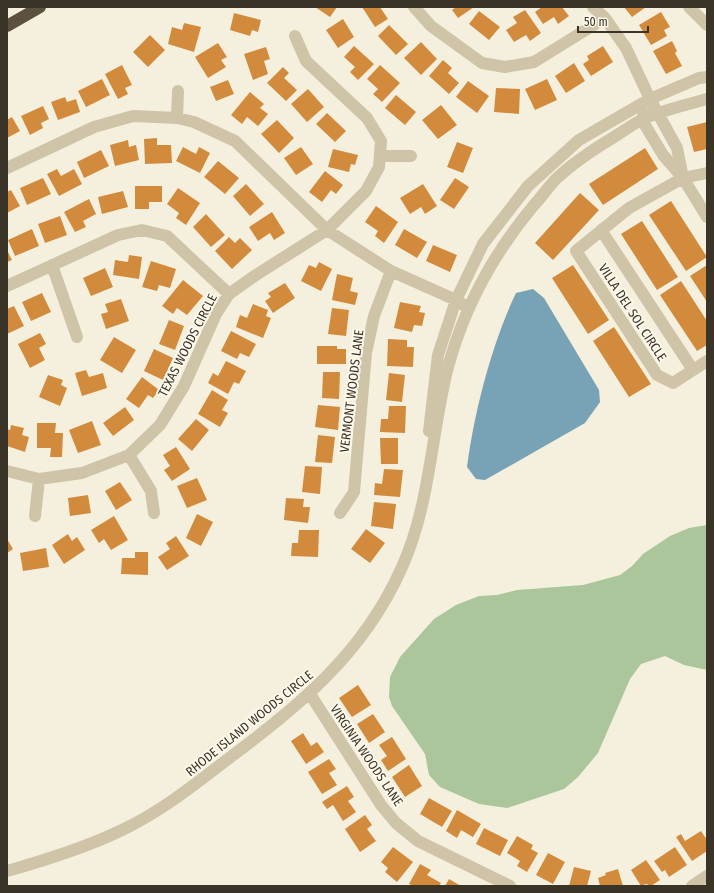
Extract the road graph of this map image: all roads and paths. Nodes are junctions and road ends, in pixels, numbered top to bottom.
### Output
1 (40, 7) edge
2 (414, 7) edge
3 (593, 7) edge
4 (689, 7) edge
5 (605, 18) junction
6 (707, 25) edge
7 (7, 26) edge
8 (295, 36) dead end
9 (707, 77) edge
10 (178, 91) dead end
11 (650, 99) junction
12 (707, 99) edge
13 (658, 113) junction
14 (177, 118) junction
15 (642, 120) junction
16 (677, 148) junction
17 (663, 155) junction
18 (380, 156) junction
19 (410, 156) dead end
20 (7, 168) edge
21 (707, 173) edge
22 (682, 178) junction
23 (707, 217) edge
24 (327, 230) junction
25 (602, 230) junction
26 (52, 265) junction
27 (391, 271) junction
28 (7, 286) edge
29 (229, 294) junction
30 (456, 300) junction
31 (468, 308) junction
32 (77, 337) dead end
33 (707, 361) edge
34 (693, 370) junction
35 (129, 455) junction
36 (7, 471) edge
37 (39, 479) junction
38 (428, 482) junction
39 (154, 513) dead end
40 (340, 513) dead end
41 (35, 516) dead end
42 (310, 694) junction
43 (7, 871) edge
44 (707, 876) edge
45 (510, 886) edge
46 (692, 886) edge

1 - 7 highway
2 - 5 street
3 - 5 street
4 - 6 street
5 - 11 street
8 - 18 street
9 - 11 street, RHODE ISLAND WOODS CIRCLE
10 - 14 street
11 - 13 street
11 - 15 street
11 - 30 street, RHODE ISLAND WOODS CIRCLE
12 - 13 street, RHODE ISLAND WOODS CIRCLE
13 - 15 street, RHODE ISLAND WOODS CIRCLE
13 - 16 street
14 - 20 street
14 - 24 street
15 - 17 street
15 - 31 street, RHODE ISLAND WOODS CIRCLE
16 - 17 street
16 - 22 street
17 - 22 street
18 - 19 street
18 - 24 street, TEXAS WOODS CIRCLE
21 - 22 street
22 - 23 street
22 - 25 street
24 - 27 street
24 - 29 street, TEXAS WOODS CIRCLE
25 - 34 street, VILLA DEL SOL CIRCLE
25 - 34 street, VILLA DEL SOL CIRCLE
26 - 28 street
26 - 29 street
26 - 32 street
27 - 30 street
27 - 40 street, VERMONT WOODS LANE
29 - 35 street, TEXAS WOODS CIRCLE
30 - 31 street
30 - 38 street, RHODE ISLAND WOODS CIRCLE
31 - 38 street, RHODE ISLAND WOODS CIRCLE
33 - 34 street, VILLA DEL SOL CIRCLE
35 - 37 street, TEXAS WOODS CIRCLE
35 - 39 street
36 - 37 street, TEXAS WOODS CIRCLE
37 - 41 street
38 - 42 street, RHODE ISLAND WOODS CIRCLE
42 - 43 street, RHODE ISLAND WOODS CIRCLE
42 - 45 street, VIRGINIA WOODS LANE
44 - 46 street

